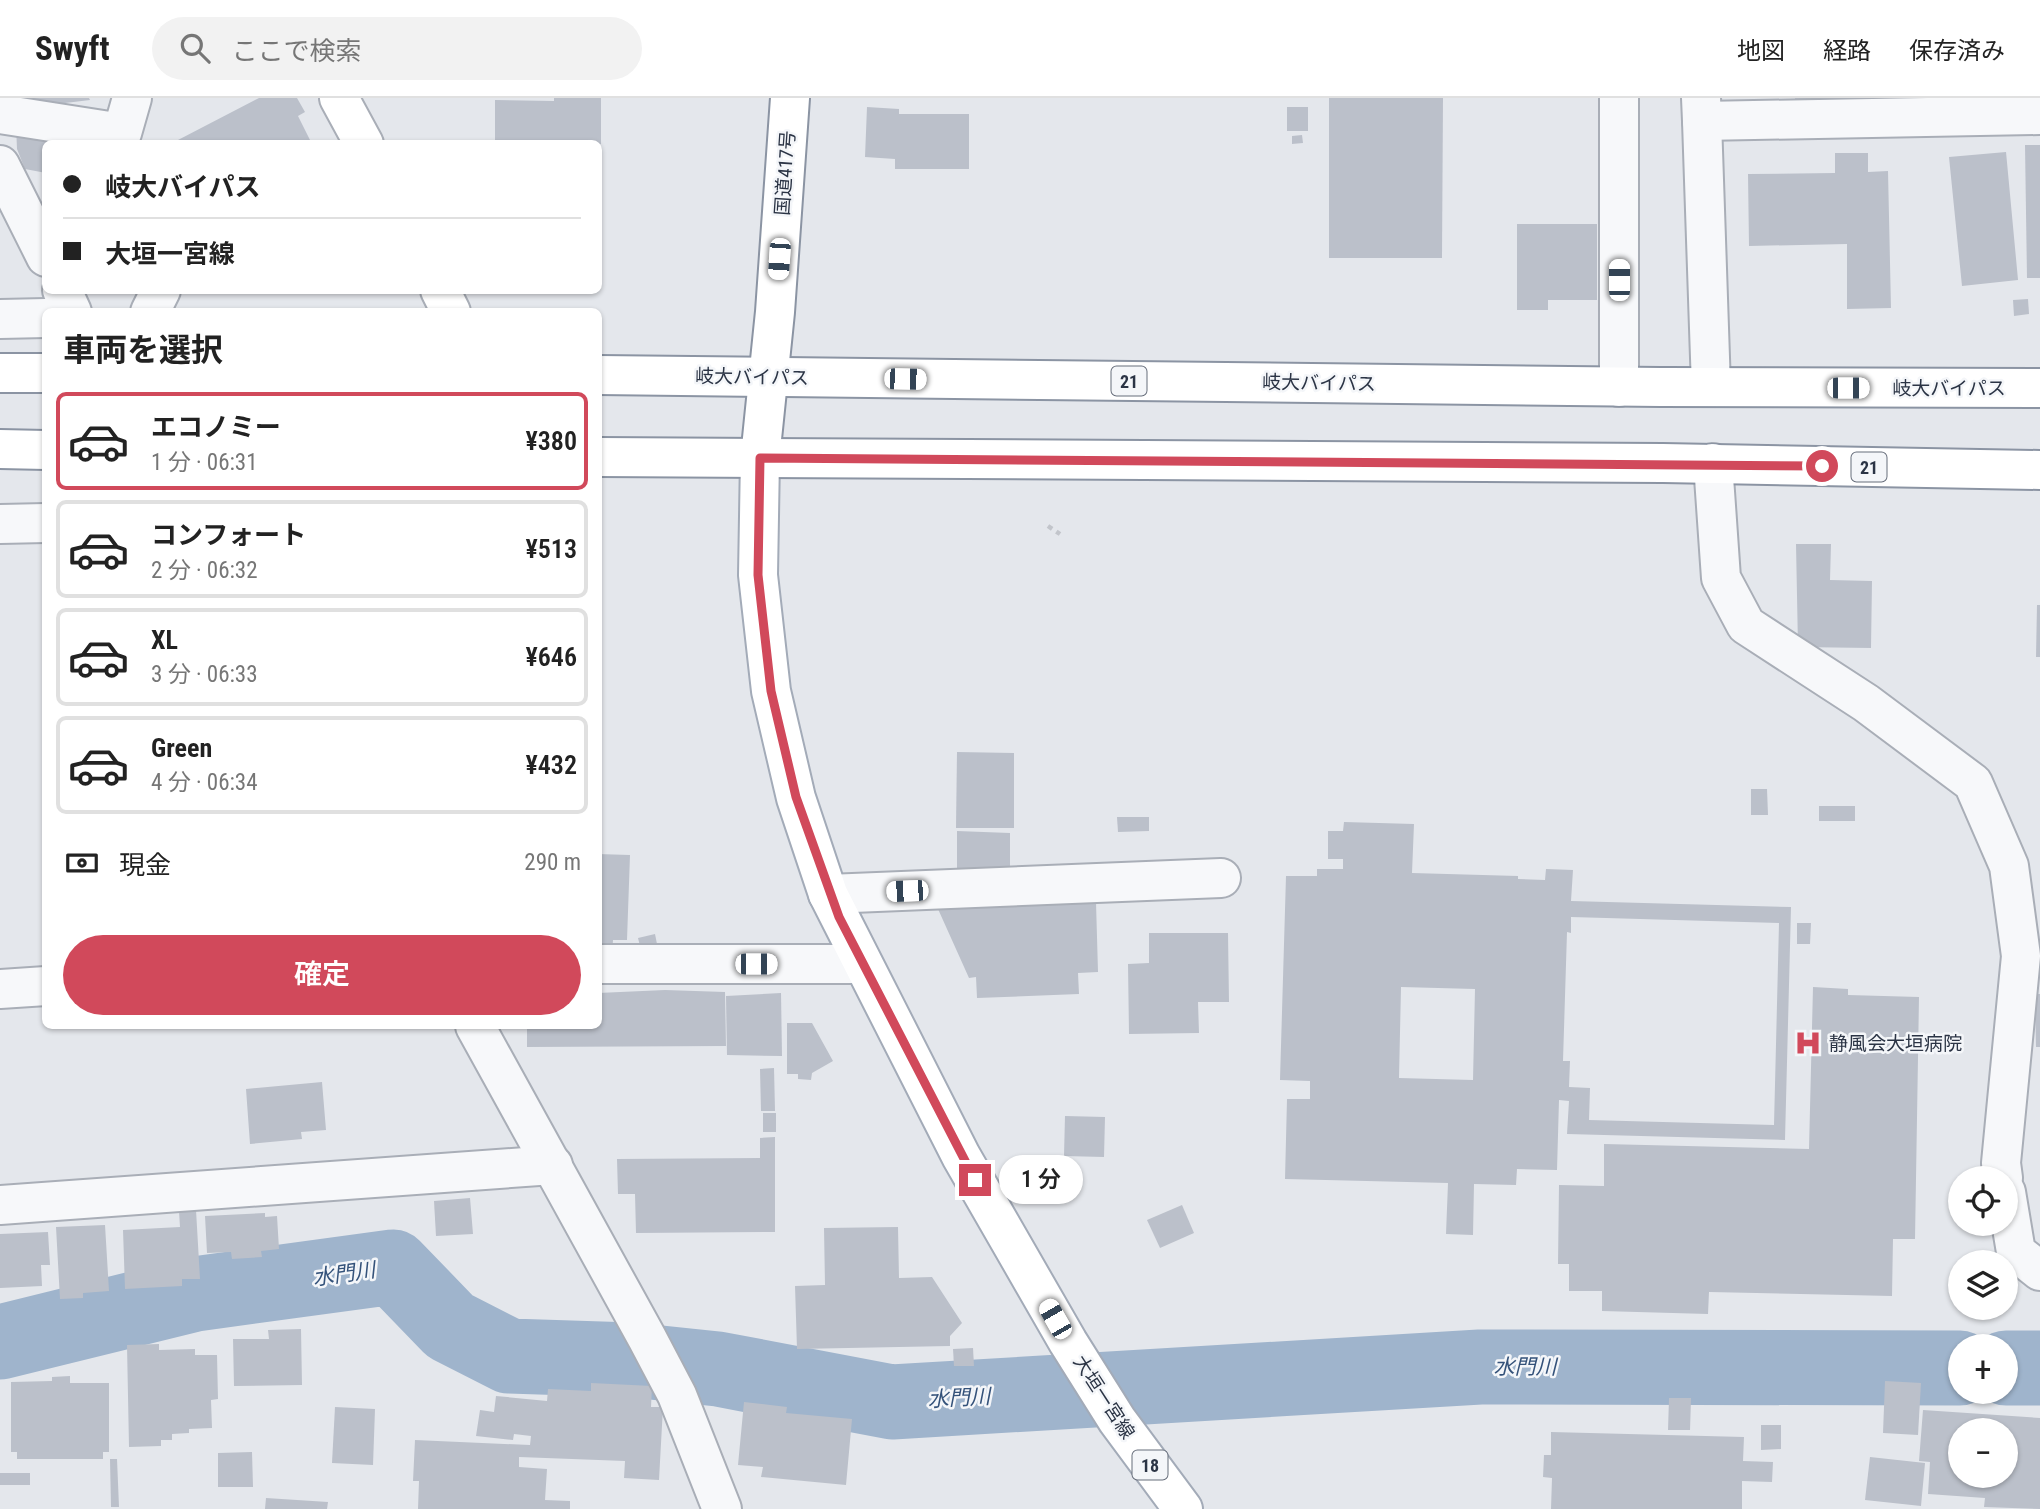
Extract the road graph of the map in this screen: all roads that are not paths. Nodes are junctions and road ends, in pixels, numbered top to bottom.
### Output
1 (132, 98) edge
2 (339, 98) edge
3 (790, 98) edge
4 (1619, 98) edge
5 (1702, 109) edge
6 (0, 114) edge
7 (2040, 115) edge
8 (362, 140) edge
9 (0, 165) edge
10 (42, 249) edge
11 (42, 318) edge
12 (0, 319) edge
13 (0, 373) edge
14 (42, 373) edge
15 (602, 374) edge
16 (768, 377) junction
17 (1619, 387) junction
18 (1688, 387) junction
19 (2040, 388) edge
20 (0, 449) edge
21 (42, 450) edge
22 (602, 457) edge
23 (760, 458) junction
24 (1691, 463) junction
25 (2040, 470) edge
26 (42, 523) edge
27 (0, 524) edge
28 (1221, 878) dead end
29 (828, 894) junction
30 (602, 964) edge
31 (861, 964) junction
32 (42, 986) edge
33 (0, 989) edge
34 (477, 1029) edge
35 (554, 1166) junction
36 (2001, 1166) edge
37 (0, 1205) edge
38 (2013, 1236) edge
39 (2040, 1271) edge
40 (722, 1509) edge
41 (1183, 1509) edge

1 - 6 street
2 - 8 main road
3 - 16 main road, 国道417号
4 - 17 street
5 - 7 street
5 - 18 street
9 - 10 street
11 - 12 street
13 - 14 main road
15 - 16 main road, 岐大バイパス / 21
16 - 17 main road, 岐大バイパス / 21
16 - 23 main road, 国道417号
17 - 18 main road, 岐大バイパス / 21
18 - 19 main road, 岐大バイパス / 21
20 - 21 main road
22 - 23 main road, 21
23 - 24 main road, 21
23 - 29 main road, 大垣一宮線 / 18
24 - 25 main road, 21
24 - 36 street
26 - 27 street
28 - 29 street
29 - 31 main road, 大垣一宮線 / 18
30 - 31 street
31 - 41 main road, 大垣一宮線 / 18
32 - 33 street
34 - 35 street
35 - 37 street
35 - 40 street
38 - 39 street

